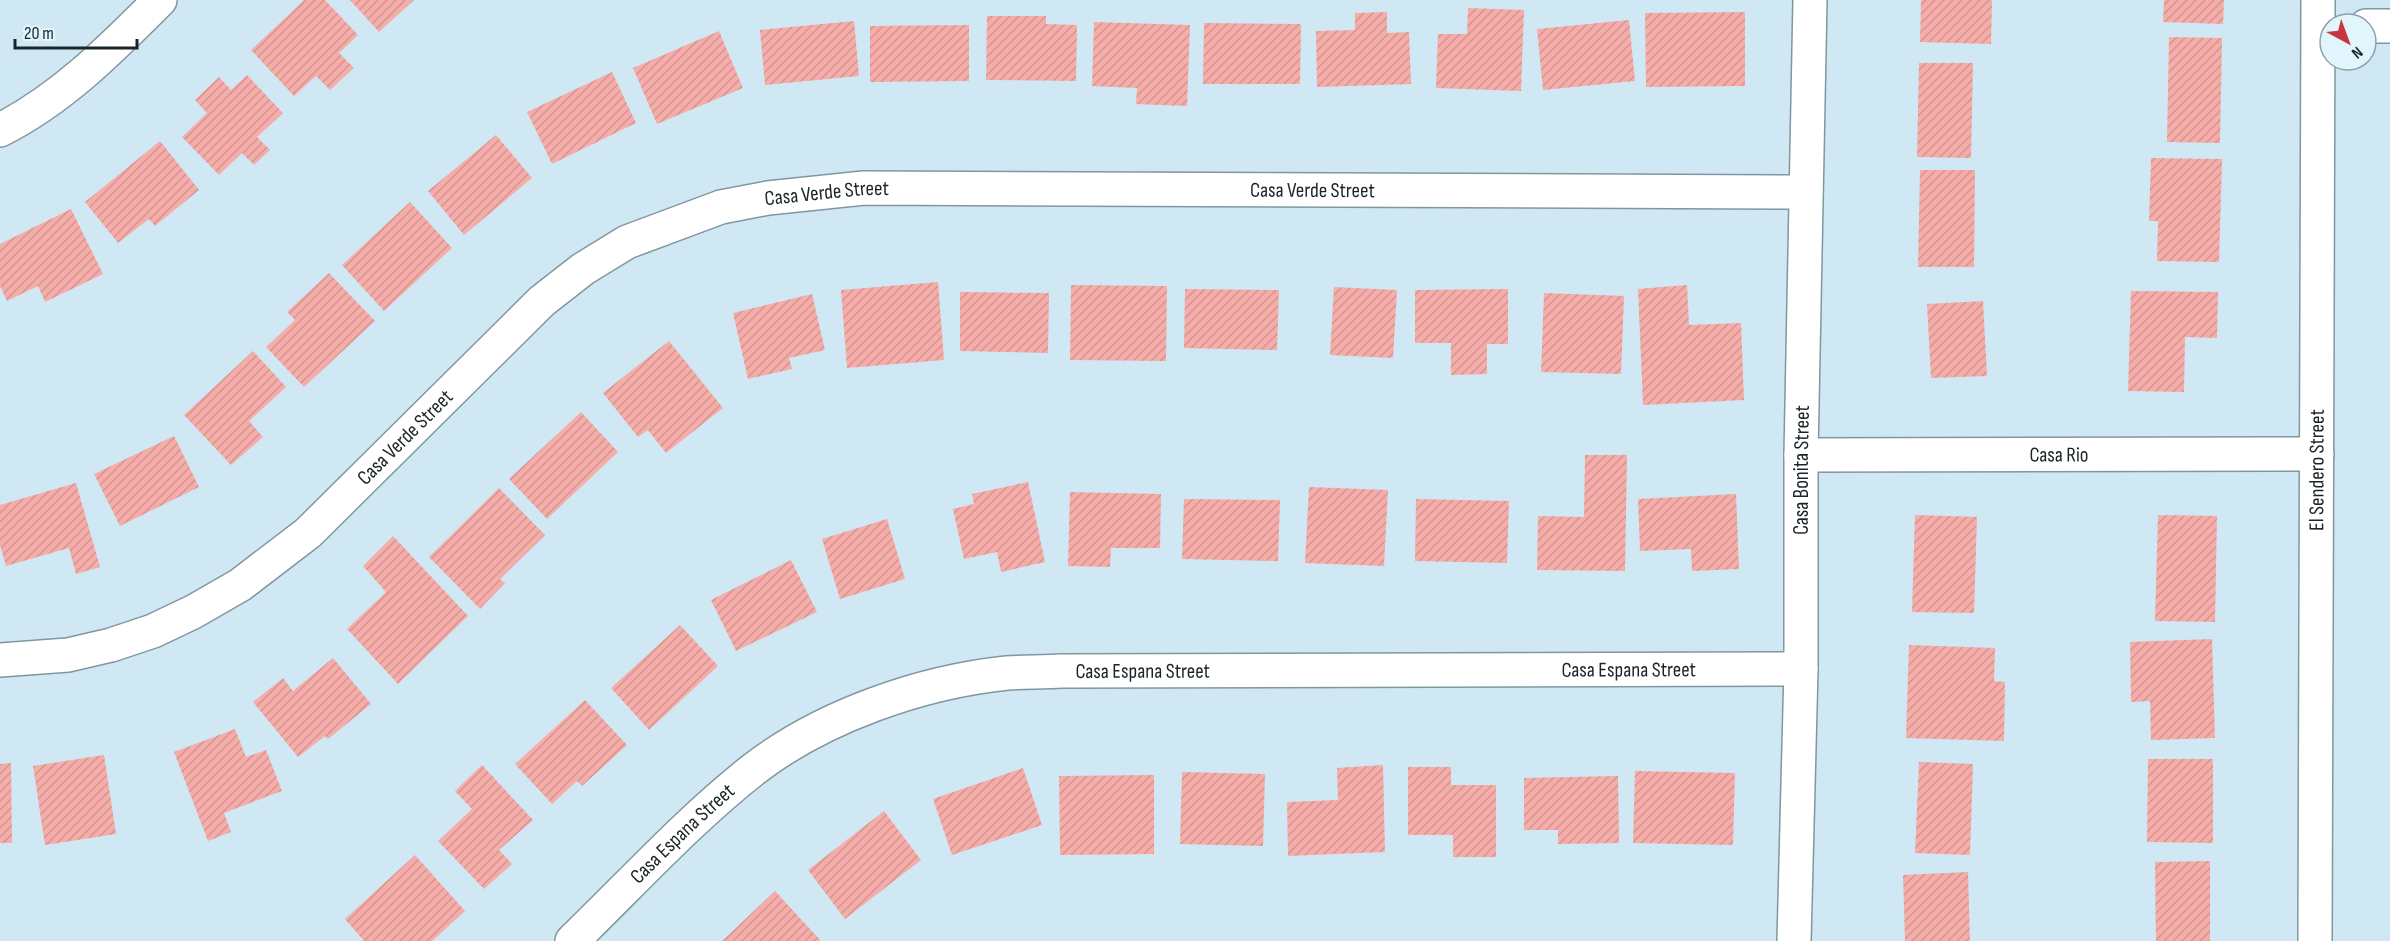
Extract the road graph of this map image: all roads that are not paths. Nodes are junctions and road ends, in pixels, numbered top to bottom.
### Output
1 (160, 0) edge
2 (1810, 0) edge
3 (2321, 72) edge
4 (0, 130) edge
5 (1806, 192) junction
6 (2317, 454) junction
7 (1801, 455) junction
8 (0, 660) edge
9 (1801, 669) junction
10 (572, 941) edge
11 (1794, 941) edge
12 (2315, 941) edge

1 - 4 street
2 - 5 street, Casa Bonita Street
3 - 6 street, El Sendero Street
5 - 7 street, Casa Bonita Street
5 - 8 street, Casa Verde Street
6 - 7 street, Casa Rio
6 - 12 street, El Sendero Street
7 - 9 street, Casa Bonita Street
9 - 10 street, Casa Espana Street
9 - 11 street, Casa Bonita Street

